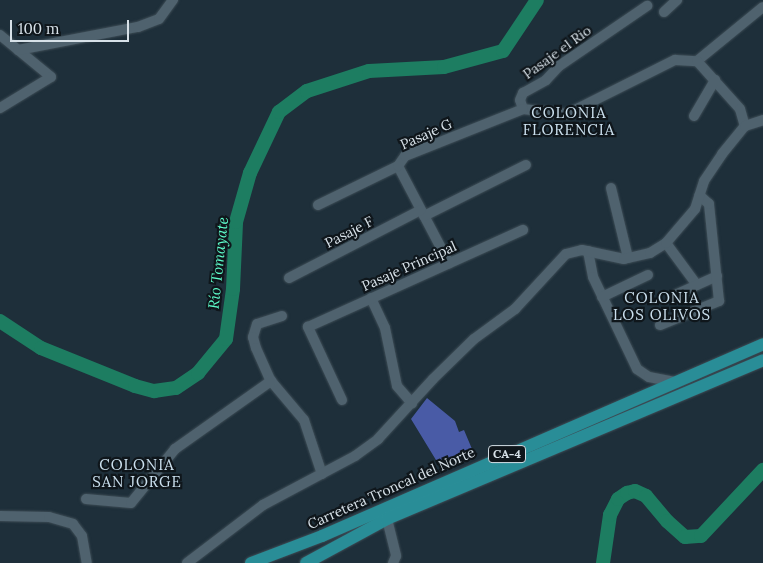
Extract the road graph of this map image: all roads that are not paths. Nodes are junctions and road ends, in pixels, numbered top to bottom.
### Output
1 (173, 0) edge
2 (677, 0) edge
3 (647, 6) dead end
4 (763, 8) edge
5 (664, 12) dead end
6 (0, 34) edge
7 (18, 50) junction
8 (697, 61) junction
9 (715, 80) junction
10 (0, 108) edge
11 (523, 109) junction
12 (694, 116) dead end
13 (763, 120) edge
14 (744, 126) junction
15 (526, 165) dead end
16 (398, 166) junction
17 (611, 188) dead end
18 (699, 195) junction
19 (318, 205) dead end
20 (422, 213) junction
21 (523, 230) dead end
22 (666, 243) junction
23 (588, 251) junction
24 (628, 258) junction
25 (449, 263) junction
26 (648, 275) dead end
27 (717, 276) junction
28 (289, 278) dead end
29 (697, 285) junction
30 (677, 294) dead end
31 (602, 297) junction
32 (371, 298) junction
33 (282, 316) dead end
34 (660, 325) dead end
35 (763, 344) edge
36 (763, 360) edge
37 (271, 381) junction
38 (674, 382) junction
39 (342, 400) dead end
40 (412, 403) junction
41 (322, 474) junction
42 (86, 499) dead end
43 (0, 516) edge
44 (387, 518) junction
45 (87, 563) edge
46 (187, 563) edge
47 (251, 563) edge
48 (306, 563) edge
49 (393, 563) edge

1 - 7 street
2 - 5 street
3 - 11 street, Pasaje el Rio
4 - 8 street
6 - 7 street
7 - 10 street
8 - 9 street
8 - 11 street
9 - 12 street
9 - 14 street
11 - 16 street, Pasaje G
13 - 14 street
14 - 18 street
15 - 20 street, Pasaje F
16 - 19 street, Pasaje G
16 - 20 street
17 - 24 street
18 - 22 street
18 - 27 street
20 - 25 street
20 - 28 street, Pasaje F
21 - 25 street, Pasaje Principal
22 - 24 street
22 - 29 street
23 - 24 street
23 - 31 street
23 - 40 street
25 - 32 street, Pasaje Principal
26 - 31 street
27 - 29 street
27 - 34 street
29 - 30 street
31 - 38 street
32 - 39 street, Pasaje Principal
32 - 40 street
33 - 37 street
35 - 38 main road, Carretera Troncal del Norte / CA-4
36 - 44 main road, Carretera Troncal del Norte / CA-4
37 - 41 street
37 - 42 street
38 - 47 main road, Carretera Troncal del Norte / CA-4
40 - 41 street
41 - 46 street
43 - 45 street
44 - 48 main road, Carretera Troncal del Norte / CA-4
44 - 49 street

